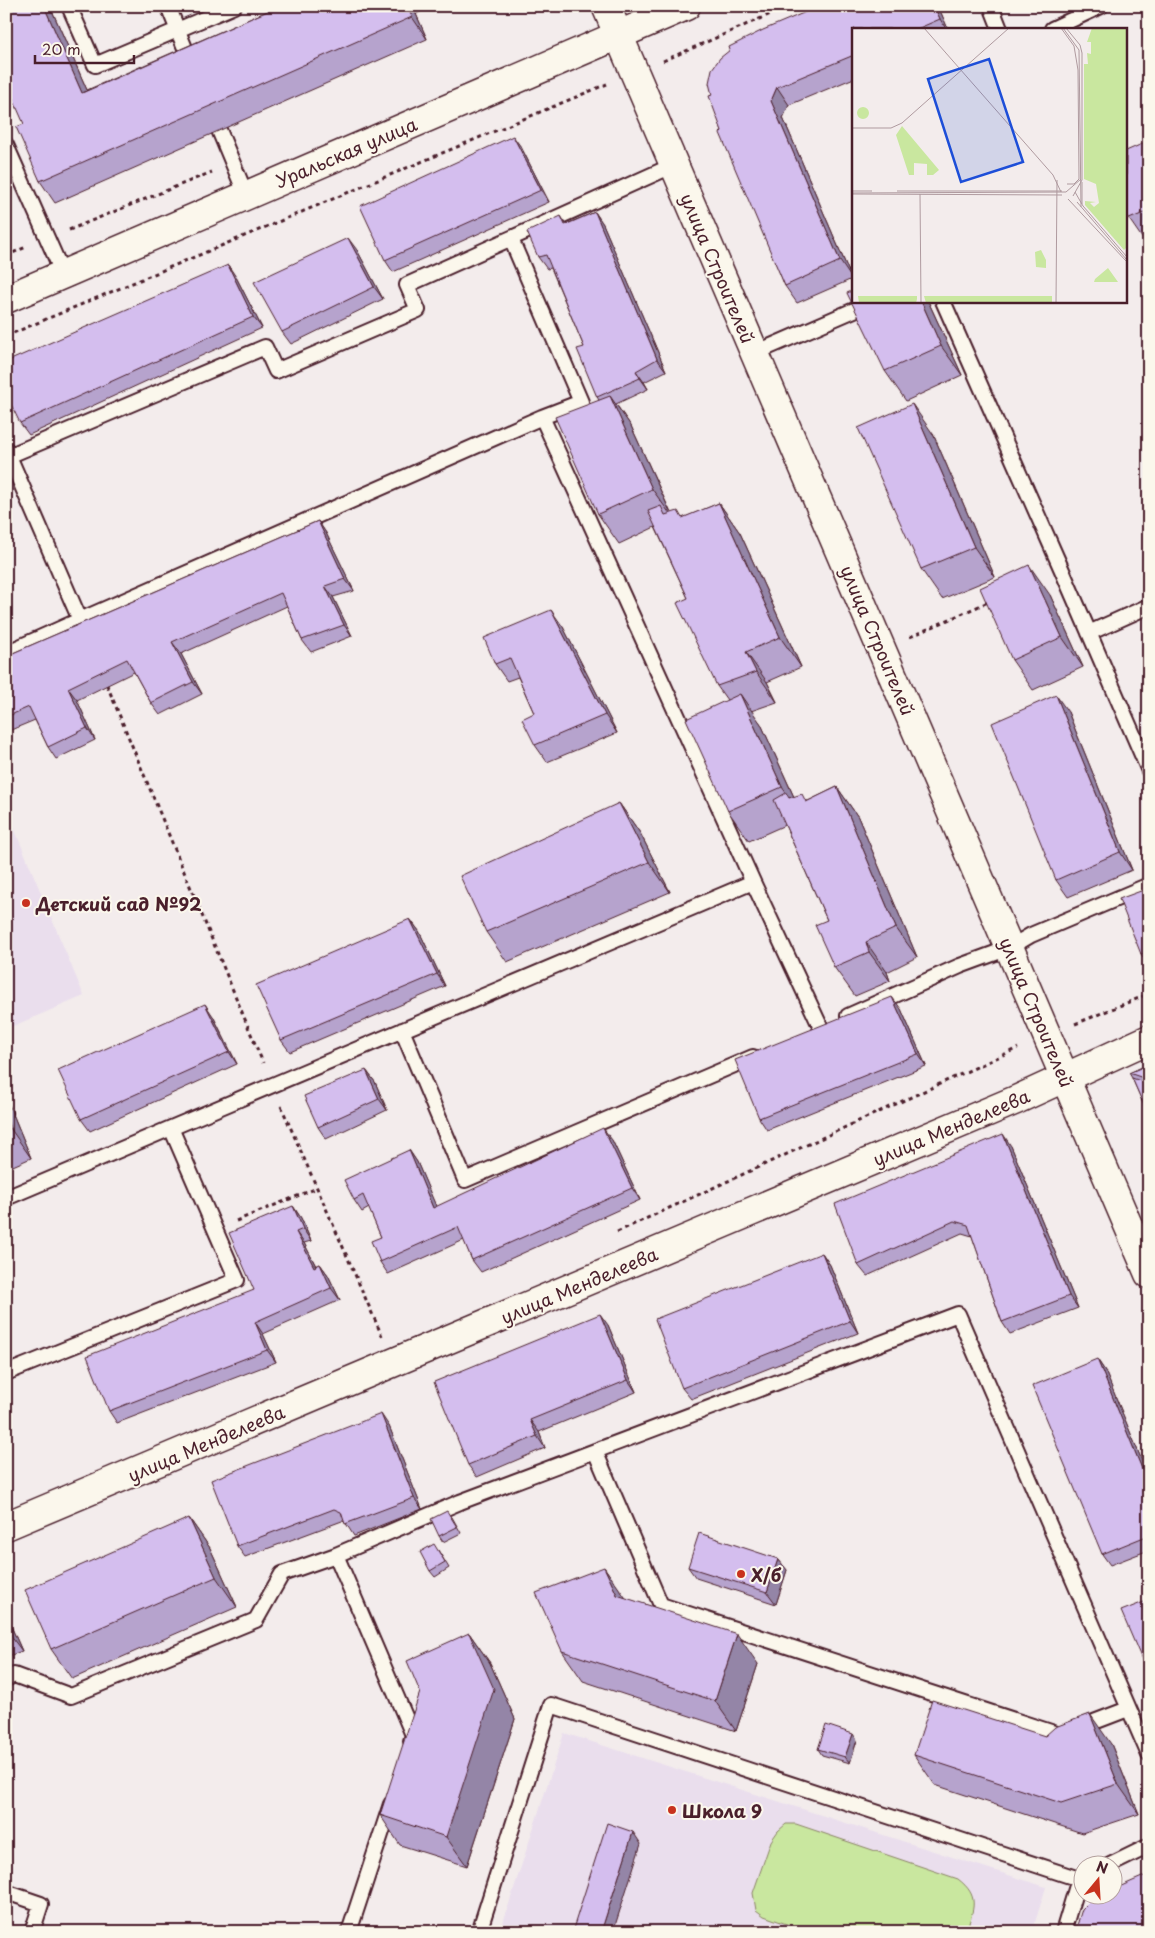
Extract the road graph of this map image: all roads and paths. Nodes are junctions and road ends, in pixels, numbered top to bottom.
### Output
1 (69, 6) edge
2 (168, 6) edge
3 (234, 6) edge
4 (606, 6) edge
5 (686, 6) edge
6 (789, 6) edge
7 (991, 6) edge
8 (1101, 6) edge
9 (1000, 28) edge
10 (1054, 28) edge
11 (178, 30) junction
12 (618, 35) junction
13 (195, 72) edge
14 (634, 73) junction
15 (219, 130) edge
16 (6, 145) edge
17 (674, 166) junction
18 (246, 196) junction
19 (141, 201) dead end
20 (99, 219) dead end
21 (511, 238) junction
22 (63, 274) junction
23 (6, 299) edge
24 (873, 302) edge
25 (943, 302) edge
26 (6, 336) edge
27 (755, 353) junction
28 (542, 417) junction
29 (7, 454) edge
30 (993, 600) edge
31 (1149, 606) edge
32 (80, 620) junction
33 (1089, 633) junction
34 (905, 639) dead end
35 (6, 653) edge
36 (107, 684) edge
37 (1149, 771) edge
38 (753, 882) junction
39 (1149, 885) edge
40 (1009, 948) junction
41 (1149, 994) edge
42 (402, 1030) junction
43 (1047, 1036) junction
44 (1149, 1039) edge
45 (766, 1051) edge
46 (1064, 1078) junction
47 (272, 1085) junction
48 (171, 1128) junction
49 (318, 1188) junction
50 (6, 1198) edge
51 (214, 1229) junction
52 (610, 1236) dead end
53 (1149, 1274) edge
54 (395, 1363) junction
55 (6, 1374) edge
56 (595, 1451) junction
57 (6, 1526) edge
58 (336, 1555) junction
59 (6, 1679) edge
60 (1128, 1710) junction
61 (407, 1754) edge
62 (1149, 1755) edge
63 (395, 1791) edge
64 (1149, 1846) edge
65 (1122, 1859) edge
66 (1072, 1875) edge
67 (6, 1892) edge
68 (1072, 1905) edge
69 (32, 1932) edge
70 (349, 1932) edge
71 (479, 1932) edge
72 (1063, 1932) edge

1 - 11 lane
2 - 11 lane
3 - 11 lane
4 - 12 street, улица Строителей
5 - 12 street, Уральская улица
6 - 14 path
7 - 9 lane
8 - 10 lane
11 - 13 lane
12 - 14 street, улица Строителей
12 - 18 street, Уральская улица
14 - 17 street, улица Строителей
14 - 26 path
15 - 18 lane
16 - 22 lane
17 - 21 lane
17 - 27 street, улица Строителей
18 - 22 street, Уральская улица
19 - 20 path
21 - 28 lane
21 - 29 lane
22 - 23 street, Уральская улица
24 - 27 lane
25 - 33 lane
27 - 40 street, улица Строителей
28 - 32 lane
28 - 38 lane
29 - 32 lane
30 - 34 path
31 - 33 lane
32 - 35 lane
33 - 37 lane
36 - 47 path
38 - 40 lane
38 - 42 lane
39 - 40 lane
40 - 43 street, улица Строителей
41 - 43 path
42 - 45 lane
42 - 47 lane
43 - 46 street, улица Строителей
43 - 52 path
44 - 46 street, улица Менделеева
46 - 53 street, улица Строителей
46 - 54 street, улица Менделеева
47 - 48 lane
47 - 49 path
48 - 50 lane
48 - 51 lane
49 - 51 path
49 - 54 path
51 - 55 lane
54 - 57 street, улица Менделеева
56 - 58 lane
56 - 60 lane
56 - 60 lane
58 - 59 lane
58 - 61 lane
60 - 62 lane
63 - 70 lane
64 - 65 lane
66 - 71 lane
67 - 69 lane
68 - 72 lane

